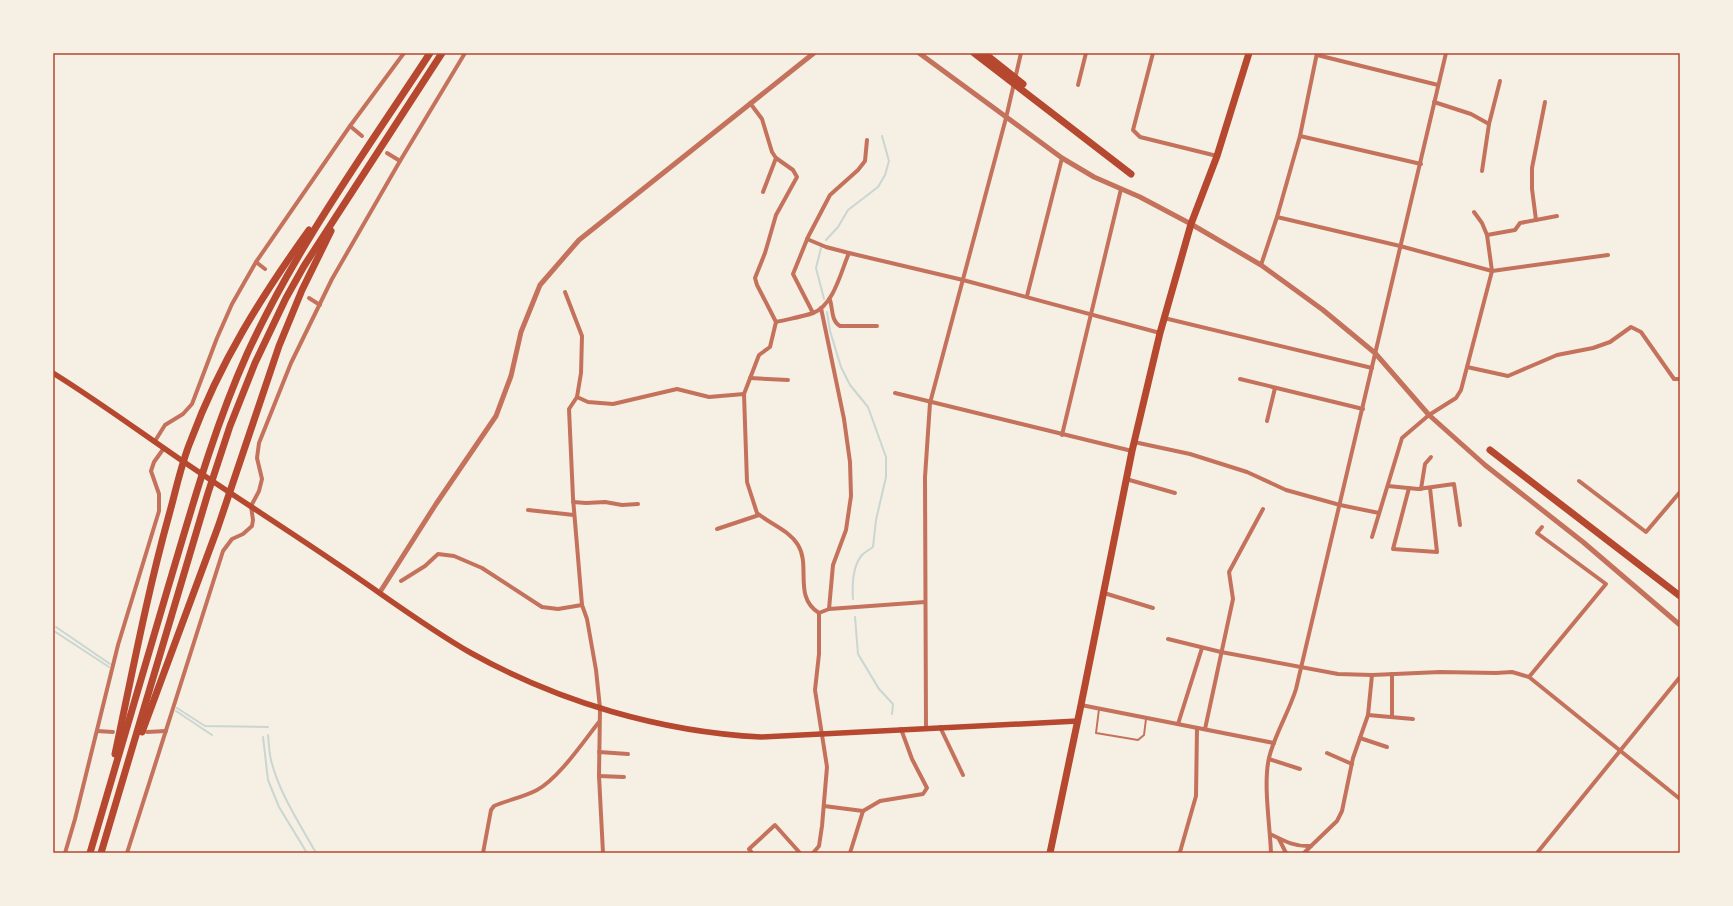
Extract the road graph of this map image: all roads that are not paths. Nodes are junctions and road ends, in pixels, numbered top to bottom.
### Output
1 (404, 53) edge
2 (430, 53) edge
3 (442, 53) edge
4 (465, 53) edge
5 (814, 53) edge
6 (919, 53) edge
7 (974, 53) edge
8 (984, 53) edge
9 (1022, 53) edge
10 (1086, 53) edge
11 (1153, 53) edge
12 (1249, 53) edge
13 (1446, 53) edge
14 (1317, 54) edge
15 (1500, 81) dead end
16 (1078, 85) dead end
17 (1438, 85) junction
18 (1434, 102) junction
19 (1545, 102) dead end
20 (750, 103) junction
21 (1006, 118) junction
22 (1489, 124) junction
23 (350, 126) junction
24 (362, 136) dead end
25 (1300, 136) junction
26 (867, 140) dead end
27 (1088, 140) junction
28 (387, 153) dead end
29 (1216, 156) junction
30 (776, 158) junction
31 (1062, 158) junction
32 (360, 160) junction
33 (400, 161) junction
34 (1421, 164) junction
35 (368, 165) junction
36 (1482, 171) dead end
37 (1132, 174) dead end
38 (1121, 189) junction
39 (763, 192) dead end
40 (1474, 212) dead end
41 (1557, 216) dead end
42 (1277, 217) junction
43 (1536, 220) junction
44 (1191, 224) junction
45 (1487, 235) junction
46 (807, 239) junction
47 (1400, 246) junction
48 (849, 252) junction
49 (1608, 255) dead end
50 (256, 262) junction
51 (1261, 265) junction
52 (265, 269) dead end
53 (1492, 271) junction
54 (963, 280) junction
55 (565, 292) dead end
56 (1027, 296) junction
57 (309, 298) dead end
58 (830, 300) junction
59 (320, 305) junction
60 (821, 308) junction
61 (813, 313) junction
62 (1090, 314) junction
63 (1164, 318) junction
64 (776, 322) junction
65 (877, 326) dead end
66 (1160, 333) junction
67 (1375, 353) junction
68 (1467, 367) junction
69 (1372, 368) junction
70 (53, 373) edge
71 (750, 378) junction
72 (1240, 379) dead end
73 (1680, 379) edge
74 (788, 380) dead end
75 (1275, 388) junction
76 (895, 393) dead end
77 (744, 394) junction
78 (577, 397) junction
79 (930, 402) junction
80 (1362, 409) junction
81 (1428, 414) junction
82 (1267, 421) dead end
83 (1062, 435) junction
84 (154, 441) junction
85 (1134, 442) junction
86 (164, 448) junction
87 (1490, 450) dead end
88 (1132, 451) junction
89 (1431, 458) dead end
90 (183, 461) junction
91 (1126, 478) junction
92 (1580, 481) dead end
93 (1388, 486) junction
94 (1409, 488) junction
95 (1430, 488) junction
96 (1421, 489) junction
97 (230, 492) junction
98 (1680, 492) edge
99 (1175, 493) dead end
100 (573, 502) junction
101 (638, 504) dead end
102 (1340, 505) junction
103 (251, 506) junction
104 (1263, 509) dead end
105 (528, 510) dead end
106 (1380, 513) junction
107 (574, 515) junction
108 (759, 515) junction
109 (1460, 525) dead end
110 (1542, 527) dead end
111 (717, 529) dead end
112 (1372, 537) dead end
113 (401, 581) dead end
114 (380, 592) junction
115 (1104, 593) junction
116 (1680, 596) edge
117 (925, 602) junction
118 (582, 605) junction
119 (1153, 608) dead end
120 (830, 609) junction
121 (819, 613) junction
122 (1680, 625) edge
123 (1168, 639) dead end
124 (1202, 648) junction
125 (1221, 652) junction
126 (1301, 667) junction
127 (1392, 674) junction
128 (1372, 675) junction
129 (1529, 677) junction
130 (1680, 677) edge
131 (1082, 705) junction
132 (600, 708) junction
133 (1099, 708) junction
134 (1368, 715) junction
135 (1392, 717) junction
136 (1146, 718) junction
137 (1413, 719) dead end
138 (1078, 721) junction
139 (600, 722) junction
140 (1178, 724) junction
141 (926, 728) junction
142 (940, 728) junction
143 (1197, 728) junction
144 (1205, 729) junction
145 (901, 730) junction
146 (166, 731) junction
147 (97, 732) junction
148 (113, 732) dead end
149 (147, 732) dead end
150 (822, 734) junction
151 (1360, 738) junction
152 (1274, 743) junction
153 (1387, 747) dead end
154 (1620, 751) junction
155 (599, 752) junction
156 (1327, 753) dead end
157 (628, 754) dead end
158 (1269, 759) junction
159 (1352, 764) junction
160 (1300, 769) dead end
161 (963, 775) dead end
162 (599, 776) junction
163 (624, 777) dead end
164 (1680, 799) edge
165 (824, 806) junction
166 (863, 810) junction
167 (100, 818) junction
168 (1270, 834) junction
169 (1279, 839) junction
170 (104, 844) junction
171 (1311, 846) junction
172 (65, 853) edge
173 (90, 853) edge
174 (101, 853) edge
175 (128, 853) edge
176 (483, 853) edge
177 (603, 853) edge
178 (752, 853) edge
179 (800, 853) edge
180 (813, 853) edge
181 (850, 853) edge
182 (1050, 853) edge
183 (1178, 853) edge
184 (1271, 853) edge
185 (1286, 853) edge
186 (1304, 853) edge
187 (1537, 853) edge

1 - 23 street
2 - 32 highway
3 - 35 highway
4 - 33 street
5 - 20 street
6 - 21 street
7 - 27 highway
8 - 27 highway
9 - 21 street
10 - 16 street
11 - 29 street
12 - 29 highway
13 - 17 street
14 - 17 street
14 - 25 street
15 - 22 street
17 - 18 street
18 - 22 street
18 - 34 street
19 - 43 street
20 - 30 street
20 - 114 street
21 - 31 street
21 - 54 street
22 - 36 street
23 - 24 street
23 - 50 street
25 - 34 street
25 - 42 street
26 - 46 street
27 - 37 highway
28 - 33 street
29 - 44 highway
30 - 39 street
30 - 64 street
31 - 38 street
31 - 56 street
32 - 90 highway
32 - 167 highway
33 - 59 street
34 - 47 street
35 - 97 highway
35 - 170 highway
38 - 44 street
38 - 62 street
40 - 45 street
41 - 43 street
42 - 47 street
42 - 51 street
43 - 45 street
44 - 51 street
44 - 63 highway
45 - 53 street
46 - 48 street
46 - 61 street
47 - 53 street
47 - 67 street
48 - 54 street
48 - 58 street
49 - 53 street
50 - 52 street
50 - 84 street
51 - 67 street
53 - 68 street
54 - 56 street
54 - 79 street
55 - 78 street
56 - 62 street
57 - 59 street
58 - 60 street
58 - 65 street
59 - 103 street
60 - 61 street
60 - 120 street
61 - 64 street
62 - 66 street
62 - 83 street
63 - 66 highway
63 - 69 street
64 - 71 street
66 - 85 highway
67 - 69 street
67 - 81 street
68 - 73 street
68 - 81 street
69 - 80 street
70 - 84 main road
71 - 74 street
71 - 77 street
72 - 75 street
75 - 80 street
75 - 82 street
76 - 79 street
77 - 78 street
77 - 108 street
78 - 100 street
79 - 83 street
79 - 117 street
80 - 102 street
81 - 93 street
81 - 122 street
83 - 88 street
84 - 86 main road
85 - 88 highway
85 - 102 street
86 - 90 main road
86 - 147 street
87 - 116 highway
88 - 91 highway
89 - 96 street
90 - 97 main road
90 - 167 highway
91 - 99 street
91 - 115 highway
92 - 98 street
93 - 94 street
93 - 106 street
94 - 95 street
94 - 96 street
95 - 96 street
95 - 109 street
97 - 103 main road
97 - 170 highway
100 - 101 street
100 - 107 street
102 - 106 street
102 - 126 street
103 - 114 main road
103 - 146 street
104 - 125 street
105 - 107 street
106 - 112 street
107 - 118 street
108 - 111 street
108 - 121 street
110 - 129 street
113 - 118 street
114 - 132 main road
115 - 119 street
115 - 131 highway
117 - 120 street
117 - 141 street
118 - 132 street
120 - 121 street
121 - 150 street
123 - 124 street
124 - 125 street
124 - 140 street
125 - 126 street
125 - 144 street
126 - 128 street
126 - 152 street
127 - 128 street
127 - 129 street
127 - 135 street
128 - 134 street
129 - 154 street
130 - 154 street
131 - 133 street
131 - 138 highway
132 - 139 street
132 - 150 main road
133 - 136 street
133 - 136 lane
134 - 135 street
134 - 151 street
135 - 137 street
136 - 140 street
138 - 142 main road
138 - 182 highway
139 - 155 street
139 - 176 street
140 - 143 street
141 - 142 main road
141 - 145 main road
142 - 161 street
143 - 144 street
143 - 183 street
144 - 152 street
145 - 150 main road
145 - 166 street
146 - 149 street
146 - 175 street
147 - 148 street
147 - 172 street
150 - 165 street
151 - 153 street
151 - 159 street
152 - 158 street
154 - 164 street
154 - 187 street
155 - 157 street
155 - 162 street
156 - 159 street
158 - 160 street
158 - 168 street
159 - 171 street
162 - 163 street
162 - 177 street
165 - 166 street
165 - 180 street
166 - 181 street
167 - 173 highway
168 - 169 street
168 - 184 street
169 - 171 street
169 - 185 street
170 - 174 highway
171 - 186 street
178 - 179 street

